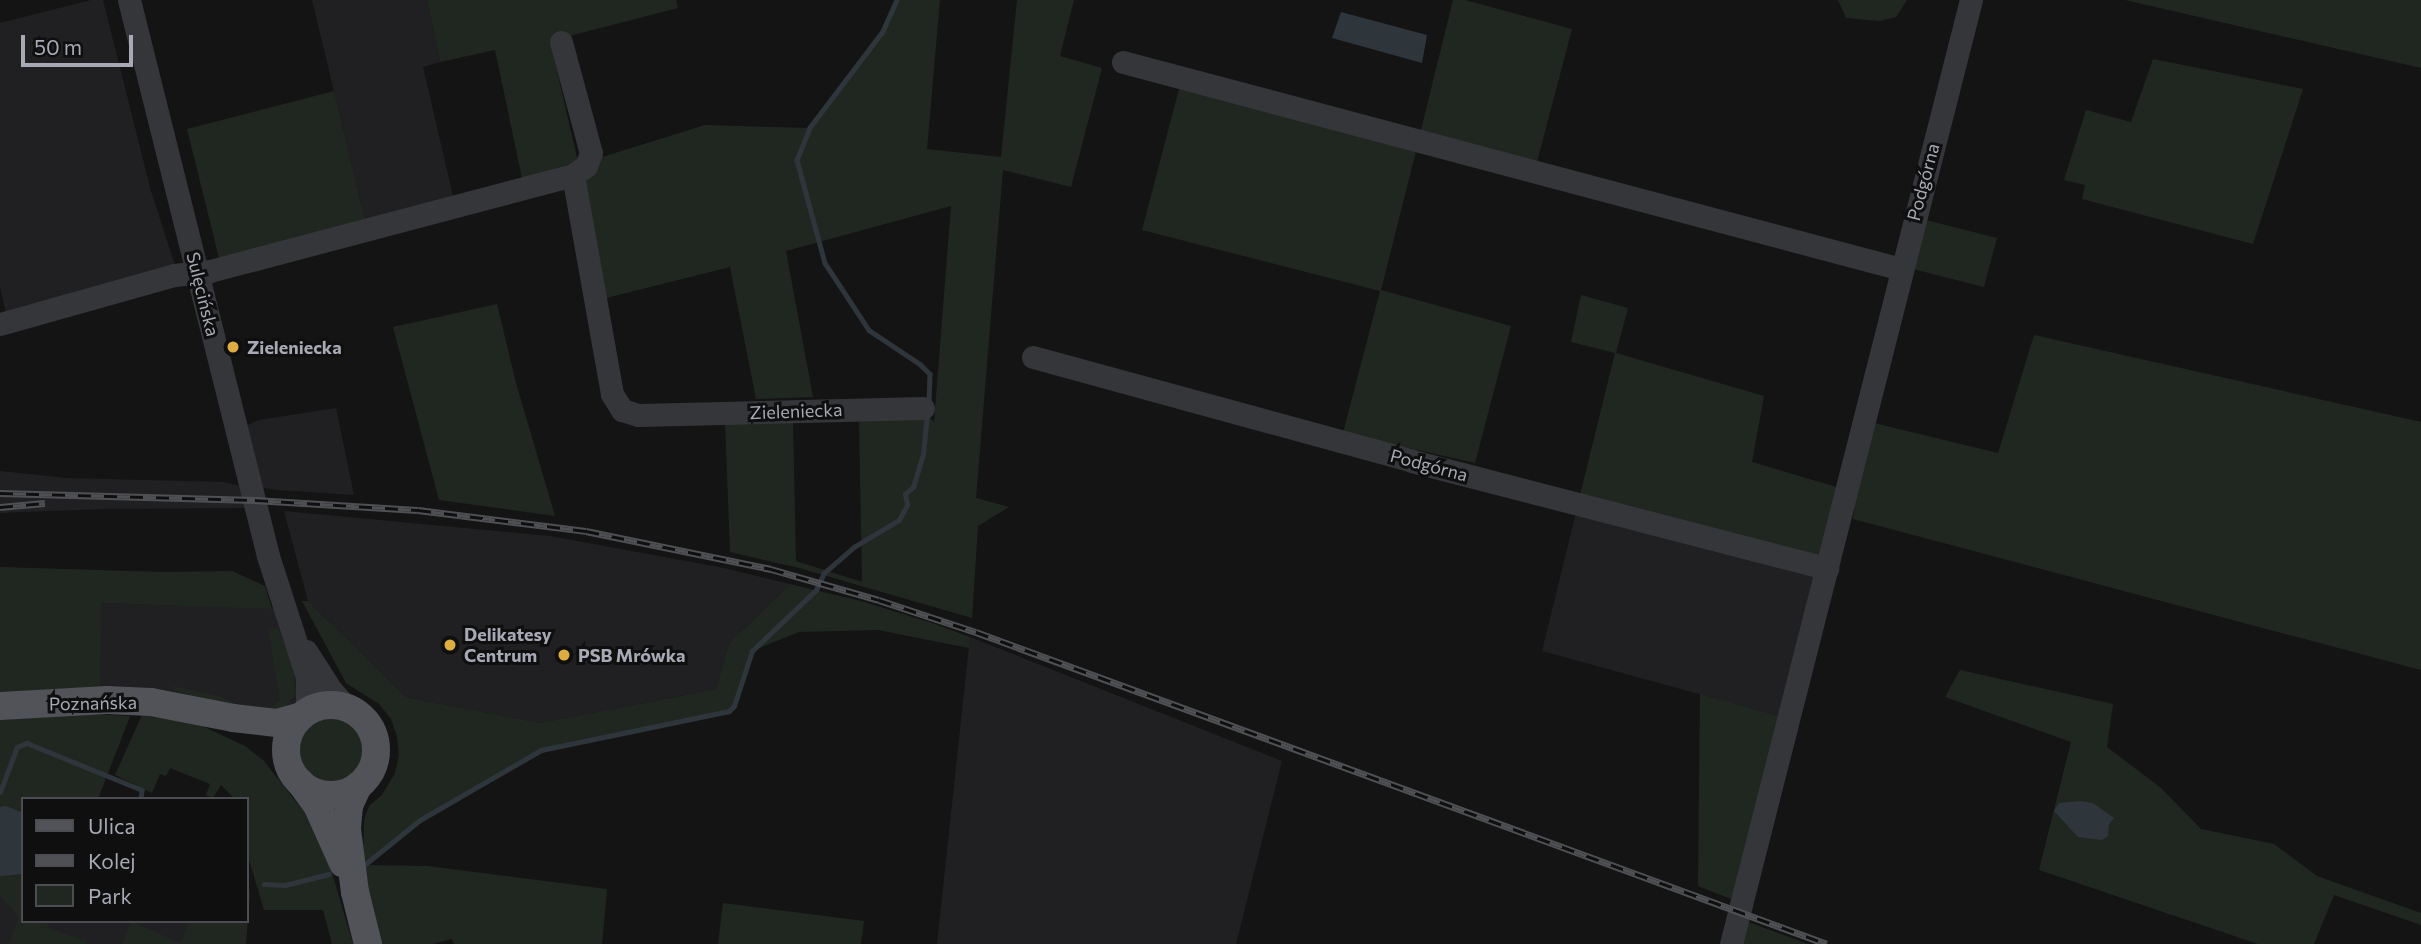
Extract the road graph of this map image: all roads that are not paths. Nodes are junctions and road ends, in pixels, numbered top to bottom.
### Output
1 (129, 0) edge
2 (1971, 0) edge
3 (561, 42) dead end
4 (1123, 62) dead end
5 (573, 175) junction
6 (1901, 269) junction
7 (197, 272) junction
8 (0, 324) edge
9 (1033, 357) dead end
10 (923, 408) dead end
11 (1827, 568) junction
12 (293, 628) junction
13 (0, 706) edge
14 (186, 708) junction
15 (347, 708) junction
16 (304, 714) junction
17 (293, 769) junction
18 (358, 786) junction
19 (355, 892) junction
20 (368, 944) edge
21 (1731, 944) edge

1 - 7 street, Sulęcińska
2 - 6 street, Podgórna
3 - 5 street
4 - 6 street
5 - 7 street
5 - 10 street, Zieleniecka
6 - 11 street, Podgórna
7 - 8 street
7 - 12 street, Sulęcińska
9 - 11 street, Podgórna
11 - 21 street, Podgórna
12 - 15 street, Sulęcińska
12 - 16 street, Sulęcińska
13 - 14 main road, Poznańska
14 - 16 main road, Poznańska
14 - 17 main road, Poznańska
15 - 16 main road
15 - 18 main road
16 - 17 main road
17 - 18 main road
17 - 19 main road, Poznańska
18 - 19 main road, Poznańska
19 - 20 main road, Poznańska

